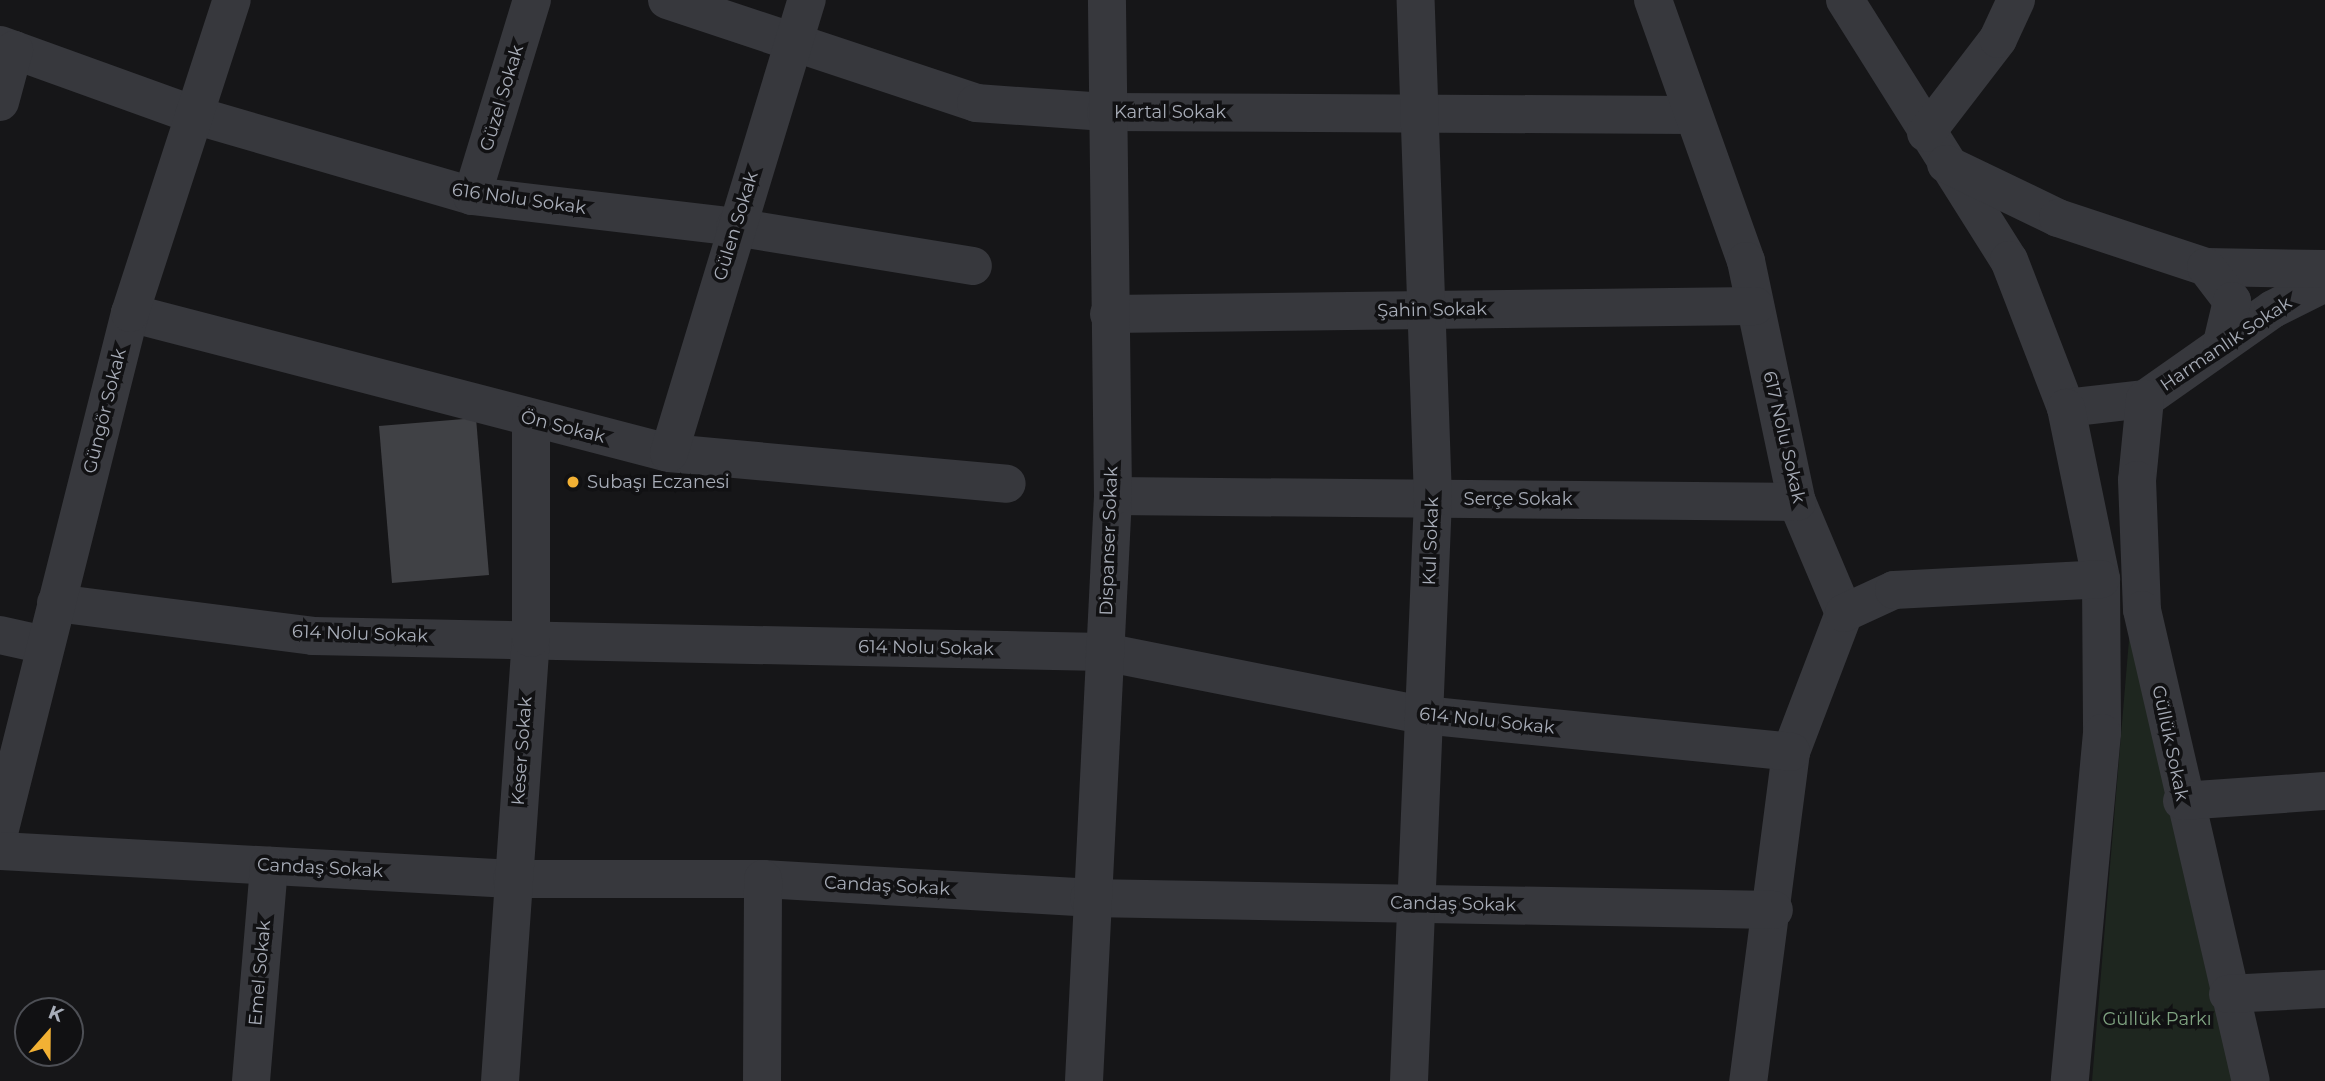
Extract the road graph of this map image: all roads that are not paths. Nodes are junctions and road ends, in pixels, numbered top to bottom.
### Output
1 (232, 0) edge
2 (532, 0) edge
3 (667, 0) edge
4 (807, 0) edge
5 (1107, 0) edge
6 (1416, 0) edge
7 (1653, 0) edge
8 (1845, 0) edge
9 (2015, 0) edge
10 (792, 46) junction
11 (7, 48) edge
12 (0, 102) edge
13 (1106, 111) junction
14 (1420, 113) junction
15 (194, 115) junction
16 (1691, 115) junction
17 (1935, 148) junction
18 (472, 196) junction
19 (2057, 218) junction
20 (735, 227) junction
21 (2009, 260) junction
22 (973, 266) dead end
23 (2206, 267) junction
24 (2325, 269) edge
25 (2325, 283) edge
26 (1755, 306) junction
27 (1427, 310) junction
28 (130, 313) junction
29 (1109, 314) junction
30 (2222, 343) junction
31 (2145, 399) junction
32 (2066, 408) junction
33 (531, 420) junction
34 (669, 453) junction
35 (1007, 484) dead end
36 (1113, 496) junction
37 (1433, 499) junction
38 (1797, 502) junction
39 (2101, 579) junction
40 (56, 603) junction
41 (1843, 612) junction
42 (0, 635) edge
43 (531, 638) junction
44 (45, 645) junction
45 (1104, 652) junction
46 (1423, 715) junction
47 (1791, 752) junction
48 (2325, 791) edge
49 (2182, 801) junction
50 (0, 829) edge
51 (0, 851) edge
52 (269, 866) junction
53 (512, 879) junction
54 (763, 879) junction
55 (1089, 898) junction
56 (1415, 904) junction
57 (1774, 910) junction
58 (2325, 989) edge
59 (2228, 994) junction
60 (251, 1081) edge
61 (500, 1081) edge
62 (762, 1081) edge
63 (1084, 1081) edge
64 (1409, 1081) edge
65 (1748, 1081) edge
66 (2070, 1081) edge
67 (2251, 1081) edge

1 - 15 street, Güngör Sokak
2 - 18 street, Güzel Sokak
3 - 10 street, Kartal Sokak
4 - 10 street, Gülen Sokak
5 - 13 street, Dispanser Sokak
6 - 14 street, Kul Sokak
7 - 16 street, 617 Nolu Sokak
8 - 17 street
9 - 17 street
10 - 13 street, Kartal Sokak
10 - 20 street, Gülen Sokak
11 - 12 street
11 - 15 street, 616 Nolu Sokak
13 - 14 street, Kartal Sokak
13 - 29 street, Dispanser Sokak
14 - 16 street, Kartal Sokak
14 - 27 street, Kul Sokak
15 - 18 street, 616 Nolu Sokak
15 - 28 street, Güngör Sokak
16 - 26 street, 617 Nolu Sokak
17 - 19 street, Harmanlık Sokak
17 - 21 street
18 - 20 street, 616 Nolu Sokak
19 - 21 street
19 - 23 street, Harmanlık Sokak
20 - 22 street, 616 Nolu Sokak
20 - 34 street, Gülen Sokak
21 - 32 street
23 - 24 street, Harmanlık Sokak
23 - 30 street
25 - 30 street, Harmanlık Sokak
26 - 27 street, Şahin Sokak
26 - 38 street, 617 Nolu Sokak
27 - 29 street, Şahin Sokak
27 - 37 street, Kul Sokak
28 - 33 street, Ön Sokak
28 - 40 street, Güngör Sokak
29 - 36 street, Dispanser Sokak
30 - 31 street, Harmanlık Sokak
31 - 32 street, Harmanlık Sokak
31 - 49 street, Güllük Sokak
32 - 39 street
33 - 34 street, Ön Sokak
33 - 43 street, Keser Sokak
34 - 35 street, Ön Sokak
36 - 37 street, Serçe Sokak
36 - 45 street, Dispanser Sokak
37 - 38 street, Serçe Sokak
37 - 46 street, Kul Sokak
38 - 41 street, 617 Nolu Sokak
39 - 41 street
39 - 66 street
40 - 43 street, 614 Nolu Sokak
40 - 44 street, Güngör Sokak
41 - 47 street
42 - 44 street
43 - 45 street, 614 Nolu Sokak
43 - 53 street, Keser Sokak
44 - 50 street, Güngör Sokak
45 - 46 street, 614 Nolu Sokak
45 - 55 street, Dispanser Sokak
46 - 47 street, 614 Nolu Sokak
46 - 56 street, Kul Sokak
47 - 57 street
48 - 49 street
49 - 59 street, Güllük Sokak
51 - 52 street, Candaş Sokak
52 - 53 street, Candaş Sokak
52 - 60 street, Emel Sokak
53 - 54 street, Candaş Sokak
53 - 61 street, Keser Sokak
54 - 55 street, Candaş Sokak
54 - 62 street
55 - 56 street, Candaş Sokak
55 - 63 street, Dispanser Sokak
56 - 57 street, Candaş Sokak
56 - 64 street, Kul Sokak
57 - 65 street
58 - 59 street
59 - 67 street, Güllük Sokak

